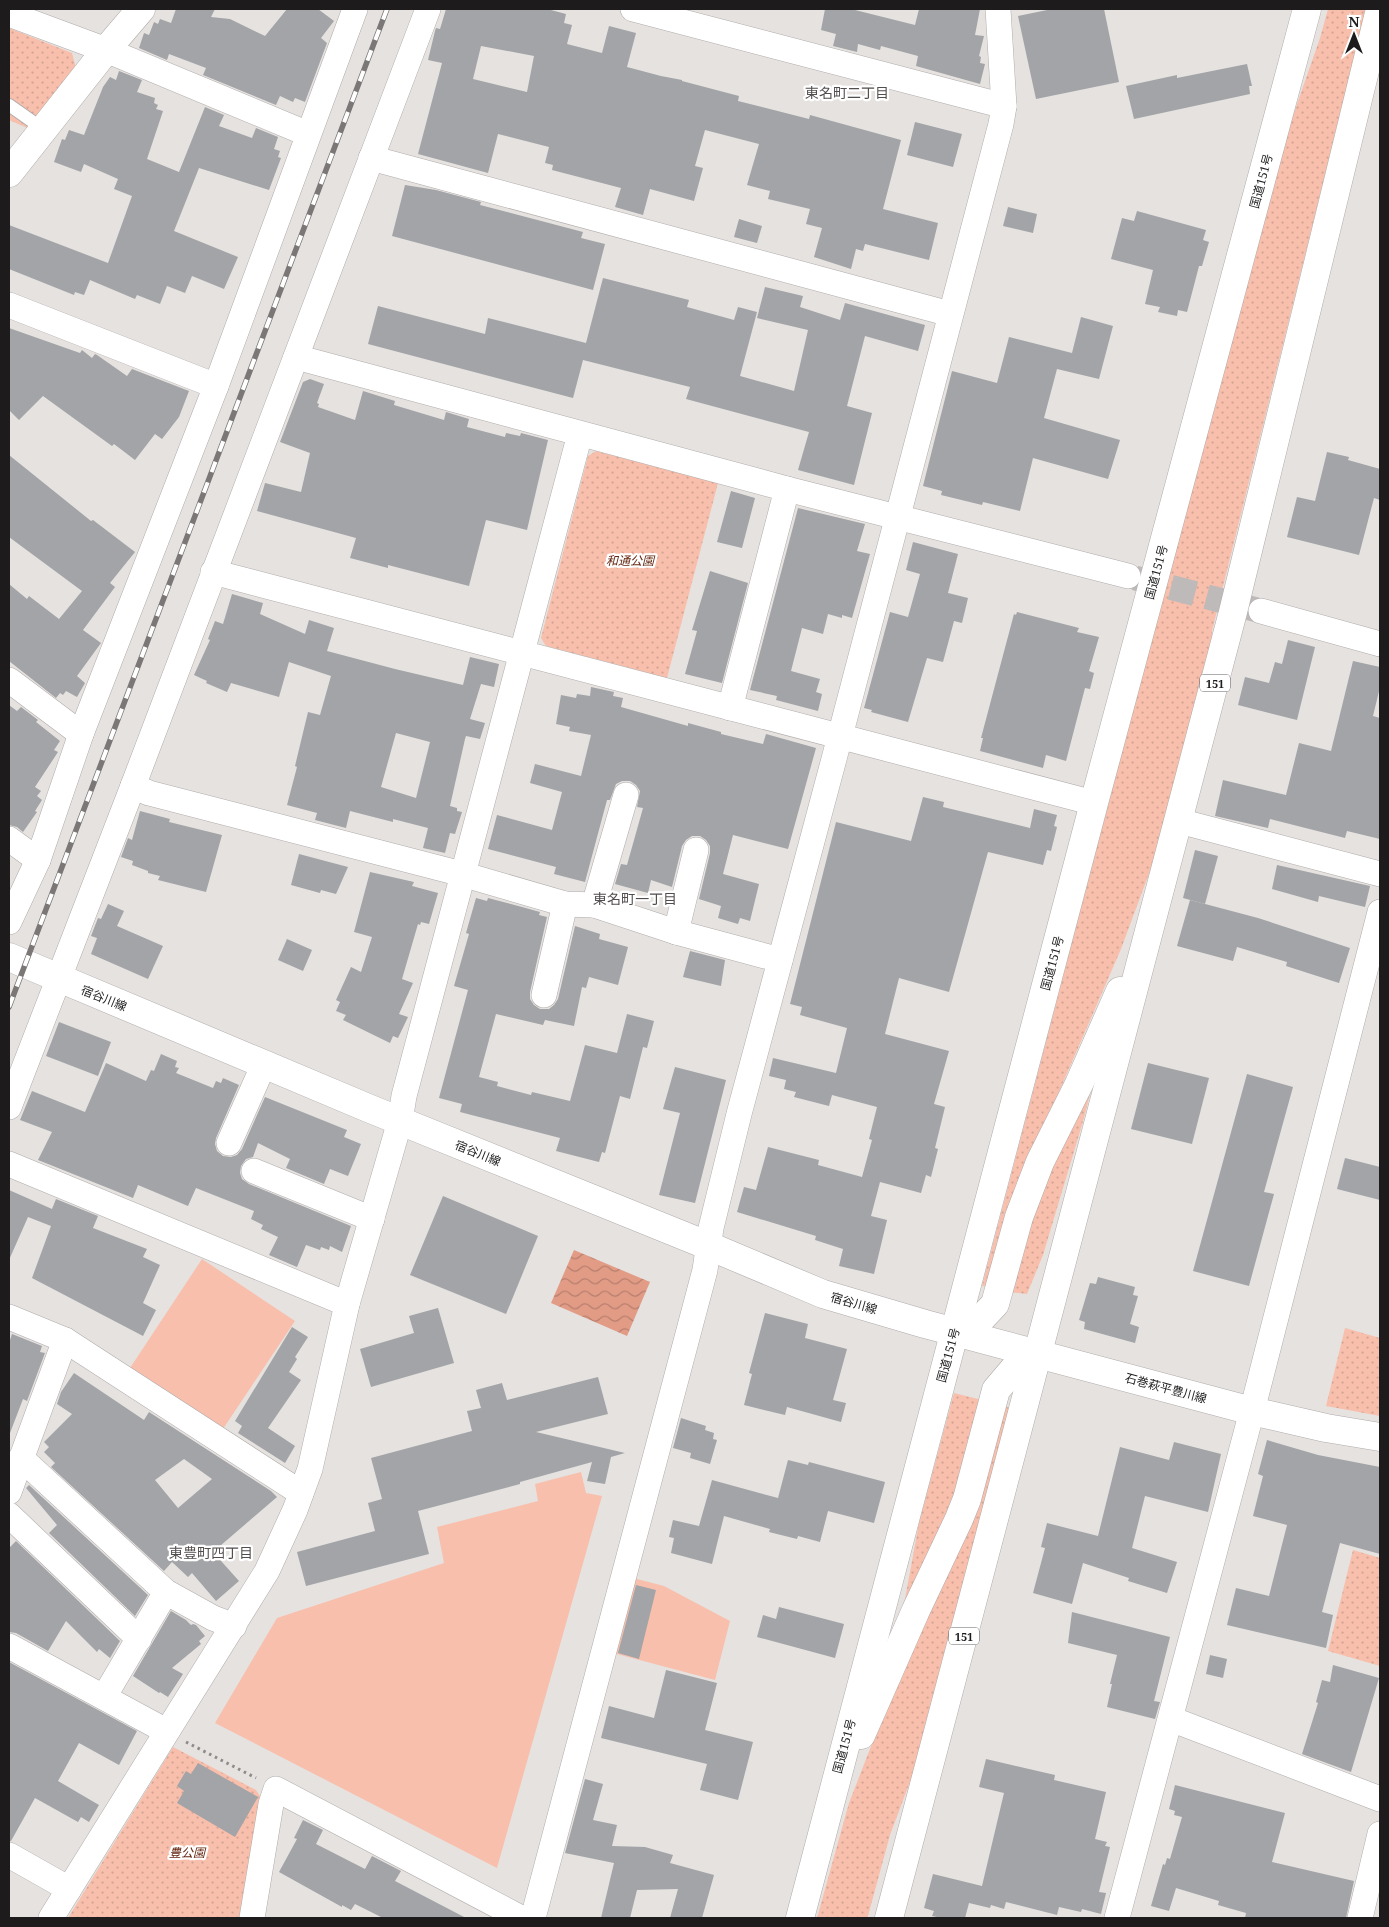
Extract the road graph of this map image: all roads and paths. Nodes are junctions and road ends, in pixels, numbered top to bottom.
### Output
1 (141, 9) edge
2 (355, 9) edge
3 (428, 9) edge
4 (633, 9) edge
5 (998, 9) edge
6 (1307, 9) edge
7 (1380, 9) edge
8 (9, 14) edge
9 (106, 50) junction
10 (9, 105) edge
11 (1004, 106) junction
12 (44, 129) junction
13 (308, 134) junction
14 (371, 158) junction
15 (9, 173) edge
16 (9, 305) edge
17 (950, 314) junction
18 (296, 357) junction
19 (216, 386) junction
20 (580, 434) junction
21 (787, 489) junction
22 (897, 517) junction
23 (213, 572) junction
24 (1128, 576) tunnel mouth
25 (1260, 611) tunnel mouth
26 (1380, 644) edge
27 (522, 652) junction
28 (9, 680) edge
29 (730, 708) junction
30 (81, 734) junction
31 (840, 736) junction
32 (133, 786) junction
33 (626, 795) dead end
34 (1094, 803) junction
35 (1179, 821) junction
36 (9, 839) edge
37 (696, 850) dead end
38 (38, 860) junction
39 (462, 874) junction
40 (1380, 874) edge
41 (1163, 880) junction
42 (565, 904) junction
43 (594, 905) junction
44 (1380, 912) edge
45 (9, 922) edge
46 (676, 932) junction
47 (9, 957) edge
48 (780, 960) junction
49 (58, 977) junction
50 (544, 995) dead end
51 (264, 1064) junction
52 (9, 1107) edge
53 (400, 1121) junction
54 (229, 1143) dead end
55 (9, 1164) edge
56 (254, 1171) dead end
57 (372, 1219) junction
58 (709, 1246) junction
59 (347, 1304) junction
60 (9, 1317) edge
61 (954, 1332) junction
62 (65, 1340) junction
63 (1039, 1354) junction
64 (1252, 1410) junction
65 (1380, 1436) edge
66 (21, 1458) junction
67 (9, 1492) edge
68 (301, 1493) junction
69 (9, 1515) edge
70 (166, 1592) junction
71 (234, 1626) junction
72 (138, 1638) junction
73 (9, 1646) edge
74 (104, 1697) junction
75 (1171, 1720) junction
76 (166, 1731) junction
77 (276, 1789) junction
78 (1380, 1799) edge
79 (826, 1814) junction
80 (1380, 1834) edge
81 (9, 1855) edge
82 (69, 1888) junction
83 (51, 1918) edge
84 (252, 1918) edge
85 (521, 1918) edge
86 (533, 1918) edge
87 (800, 1918) edge
88 (889, 1918) edge
89 (1117, 1918) edge
90 (1360, 1918) edge

1 - 9 main road
2 - 13 street
3 - 14 street
4 - 11 street
5 - 11 street
6 - 34 main road, 国道151号
7 - 35 main road, 151
8 - 9 street
9 - 12 main road
9 - 13 street
10 - 12 lane
11 - 17 street
12 - 15 main road
13 - 19 street
14 - 17 street
14 - 18 street
16 - 19 street
17 - 22 street
18 - 20 street
18 - 23 street
19 - 30 street
20 - 21 street
20 - 27 street
21 - 22 street
21 - 29 street
22 - 24 street
22 - 31 street
23 - 27 street
23 - 32 street
25 - 26 street
27 - 29 street
27 - 39 street
28 - 30 street
29 - 31 street
30 - 38 street
31 - 34 street
31 - 48 street
32 - 39 street
32 - 49 street
33 - 43 street
34 - 61 main road, 国道151号
35 - 40 street
35 - 41 main road, 151
36 - 38 street
37 - 46 street
38 - 45 street
39 - 42 street
39 - 53 street
41 - 61 main road
41 - 63 main road, 151
42 - 43 street
42 - 50 street
43 - 46 street
44 - 64 street
46 - 48 street
47 - 49 main road, 宿谷川線
48 - 58 street
49 - 51 main road, 宿谷川線
49 - 52 street
51 - 53 main road, 宿谷川線
51 - 54 street
53 - 57 street
53 - 58 main road, 宿谷川線
55 - 59 street
56 - 57 street
57 - 59 street
58 - 61 main road, 宿谷川線
58 - 86 street
59 - 68 street
60 - 62 street
61 - 63 main road, 石巻萩平豊川線
61 - 79 main road, 国道151号
62 - 66 street
62 - 68 street
63 - 64 main road, 石巻萩平豊川線
63 - 79 main road
63 - 88 main road, 151
64 - 65 main road, 石巻萩平豊川線
64 - 75 street
66 - 67 street
66 - 70 street
68 - 71 street
69 - 72 street
70 - 71 street
70 - 72 street
71 - 76 street
72 - 74 street
73 - 74 street
74 - 76 street
75 - 78 street
75 - 89 street
76 - 77 path
76 - 82 street
77 - 84 street
77 - 85 street
79 - 87 main road, 国道151号
80 - 90 street
81 - 82 street
82 - 83 street

